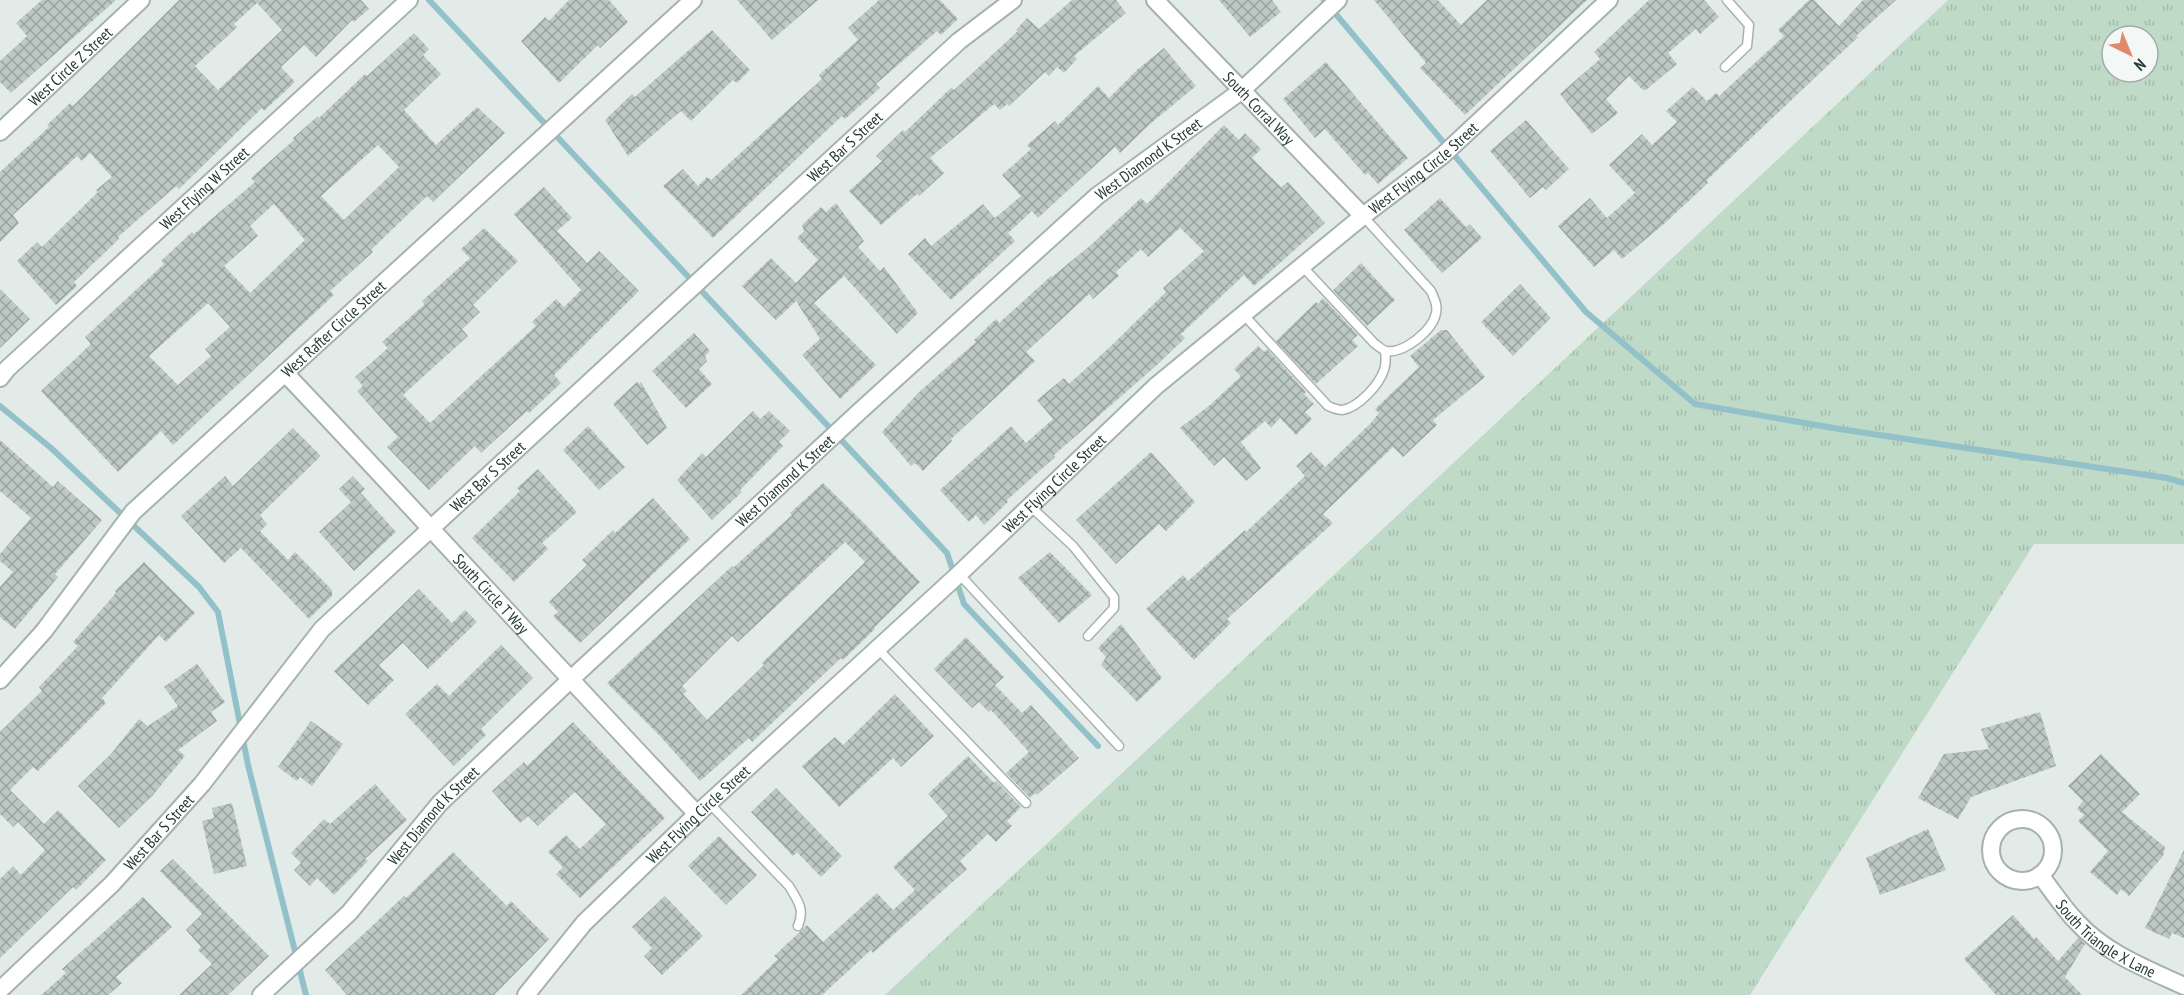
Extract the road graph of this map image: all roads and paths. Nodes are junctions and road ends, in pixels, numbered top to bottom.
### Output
1 (141, 0) edge
2 (409, 0) edge
3 (693, 0) edge
4 (1013, 0) edge
5 (1155, 0) edge
6 (1338, 0) edge
7 (1609, 0) edge
8 (1727, 0) edge
9 (1725, 67) dead end
10 (1241, 91) junction
11 (0, 132) edge
12 (1363, 216) junction
13 (1302, 266) junction
14 (1243, 314) junction
15 (1385, 351) junction
16 (285, 373) junction
17 (0, 378) edge
18 (1030, 506) junction
19 (432, 528) junction
20 (959, 574) junction
21 (1088, 636) dead end
22 (878, 649) junction
23 (0, 680) edge
24 (570, 680) junction
25 (1119, 746) dead end
26 (1026, 803) dead end
27 (703, 808) junction
28 (2040, 875) dead end
29 (798, 926) dead end
30 (2184, 986) edge
31 (0, 990) edge
32 (261, 995) edge
33 (526, 995) edge

1 - 11 street, West Circle Z Street
2 - 17 street, West Flying W Street
3 - 16 street, West Rafter Circle Street
4 - 19 street, West Bar S Street
5 - 10 street, South Corral Way
6 - 10 street, West Diamond K Street
7 - 12 street, West Flying Circle Street
8 - 9 lane
10 - 12 street, South Corral Way
10 - 24 street, West Diamond K Street
12 - 13 street, West Flying Circle Street
12 - 15 lane
13 - 14 street, West Flying Circle Street
13 - 15 lane
14 - 15 lane
14 - 18 street, West Flying Circle Street
16 - 19 street, South Circle T Way
16 - 23 street, West Rafter Circle Street
18 - 20 street, West Flying Circle Street
18 - 21 lane
19 - 24 street, South Circle T Way
19 - 31 street, West Bar S Street
20 - 22 street, West Flying Circle Street
20 - 25 lane
22 - 26 lane
22 - 27 street, West Flying Circle Street
24 - 27 street, South Circle T Way
24 - 32 street, West Diamond K Street
27 - 29 lane
27 - 33 street, West Flying Circle Street
28 - 30 street, South Triangle X Lane

